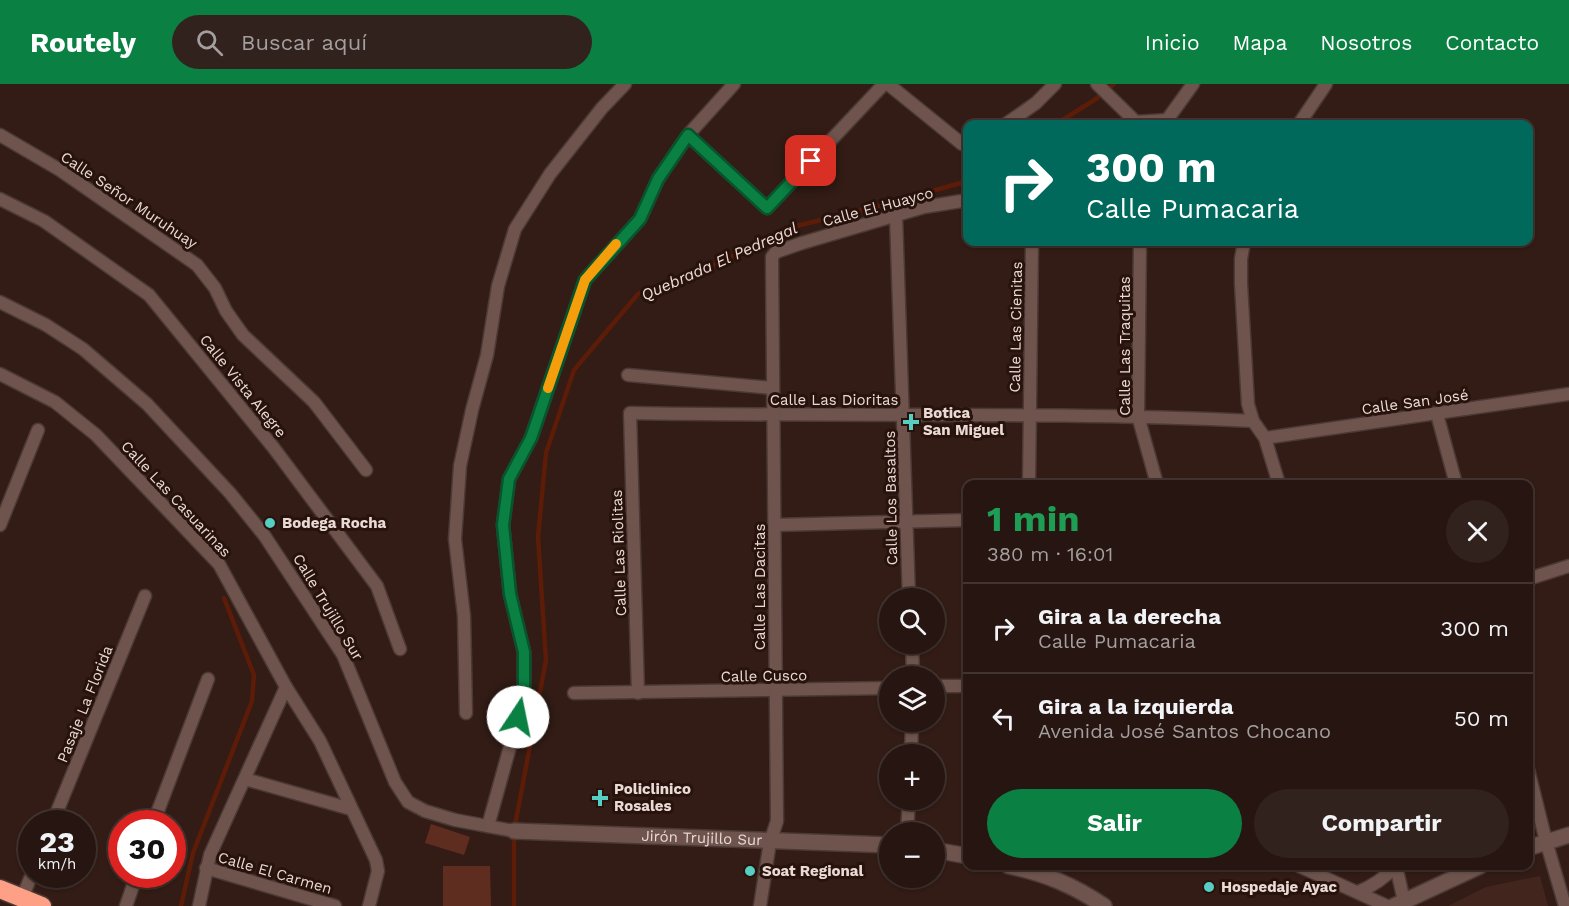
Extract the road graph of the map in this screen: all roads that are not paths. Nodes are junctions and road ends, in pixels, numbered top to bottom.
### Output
1 (625, 84) edge
2 (734, 84) edge
3 (886, 84) edge
4 (1055, 84) edge
5 (1097, 84) edge
6 (1193, 84) edge
7 (1326, 84) edge
8 (1012, 120) edge
9 (1133, 120) edge
10 (1167, 120) edge
11 (1302, 120) edge
12 (0, 135) edge
13 (688, 135) junction
14 (963, 142) edge
15 (0, 199) edge
16 (963, 201) edge
17 (896, 216) junction
18 (1032, 246) edge
19 (1140, 246) edge
20 (1243, 246) edge
21 (771, 265) joint
22 (0, 302) edge
23 (0, 374) edge
24 (628, 375) dead end
25 (772, 388) junction
26 (1569, 394) edge
27 (630, 413) joint
28 (1437, 414) junction
29 (904, 415) junction
30 (773, 416) junction
31 (1030, 416) junction
32 (1138, 416) junction
33 (1253, 421) junction
34 (38, 430) dead end
35 (1265, 438) junction
36 (366, 470) dead end
37 (1029, 480) edge
38 (1156, 480) edge
39 (1278, 480) edge
40 (1455, 480) edge
41 (905, 520) junction
42 (963, 520) edge
43 (0, 525) edge
44 (775, 525) junction
45 (1569, 566) edge
46 (1533, 577) edge
47 (908, 588) edge
48 (145, 596) dead end
49 (400, 649) dead end
50 (208, 679) dead end
51 (945, 686) edge
52 (963, 686) edge
53 (286, 687) junction
54 (879, 688) edge
55 (776, 691) junction
56 (574, 693) dead end
57 (638, 693) junction
58 (466, 712) dead end
59 (245, 778) junction
60 (1533, 789) edge
61 (351, 809) junction
62 (58, 810) edge
63 (158, 810) edge
64 (488, 826) junction
65 (514, 831) joint
66 (1569, 836) edge
67 (1546, 841) junction
68 (770, 842) junction
69 (879, 845) edge
70 (1533, 846) edge
71 (945, 852) edge
72 (963, 855) edge
73 (206, 868) junction
74 (1046, 870) edge
75 (1308, 870) edge
76 (1391, 870) edge
77 (1395, 870) edge
78 (1471, 870) edge
79 (26, 888) edge
80 (132, 888) edge
81 (0, 889) edge
82 (1358, 892) junction
83 (22, 898) junction
84 (1399, 903) edge
85 (42, 906) edge
86 (126, 906) edge
87 (200, 906) edge
88 (334, 906) edge
89 (369, 906) edge
90 (760, 906) edge
91 (1104, 906) edge
92 (1387, 906) edge
93 (1565, 906) edge

1 - 58 street
2 - 13 street
3 - 13 street
3 - 14 street
4 - 8 street
5 - 9 street
6 - 10 street
7 - 11 street
12 - 36 street, Calle Señor Muruhuay
13 - 64 street
15 - 49 street, Calle Vista Alegre
16 - 17 street, Calle El Huayco
17 - 21 street, Calle El Huayco
17 - 29 street, Calle Los Basaltos
18 - 31 street, Calle Las Cienitas
19 - 32 street, Calle Las Traquitas
20 - 33 street
21 - 25 street, Calle Las Dacitas
22 - 64 street, Calle Trujillo Sur
23 - 53 street, Calle Las Casuarinas
24 - 25 street
25 - 30 street, Calle Las Dacitas
26 - 28 street, Calle San José
27 - 30 street, Calle Las Dioritas
27 - 57 street, Calle Las Riolitas
28 - 35 street, Calle San José
28 - 40 street
29 - 30 street, Calle Las Dioritas
29 - 31 street, Calle Las Dioritas
29 - 41 street, Calle Los Basaltos
30 - 44 street, Calle Las Dacitas
31 - 32 street, Calle Las Dioritas
31 - 37 street, Calle Las Cienitas
32 - 33 street, Calle Las Dioritas
32 - 38 street, Calle Las Traquitas
33 - 35 street
34 - 43 street
35 - 39 street
41 - 42 street
41 - 44 street
41 - 47 street, Calle Los Basaltos
44 - 55 street, Calle Las Dacitas
45 - 46 street
48 - 62 street, Pasaje La Florida
50 - 63 street
51 - 52 street
53 - 59 street
53 - 61 street, Calle Las Casuarinas
54 - 55 street, Calle Cusco
55 - 57 street, Calle Cusco
55 - 68 street, Calle Las Dacitas
56 - 57 street, Calle Cusco
59 - 61 street
59 - 73 street
60 - 67 street
61 - 89 street, Calle Las Casuarinas
64 - 65 street, Calle Trujillo Sur
65 - 68 street, Jirón Trujillo Sur
66 - 67 street
67 - 70 street
67 - 93 street
68 - 69 street, Jirón Trujillo Sur
68 - 90 street, Calle Las Dacitas
71 - 72 street
73 - 87 street
73 - 88 street, Calle El Carmen
74 - 91 street
75 - 82 street
76 - 82 street
77 - 84 street
78 - 84 street
79 - 83 street
80 - 86 street
81 - 83 highway
82 - 92 street
83 - 85 highway

